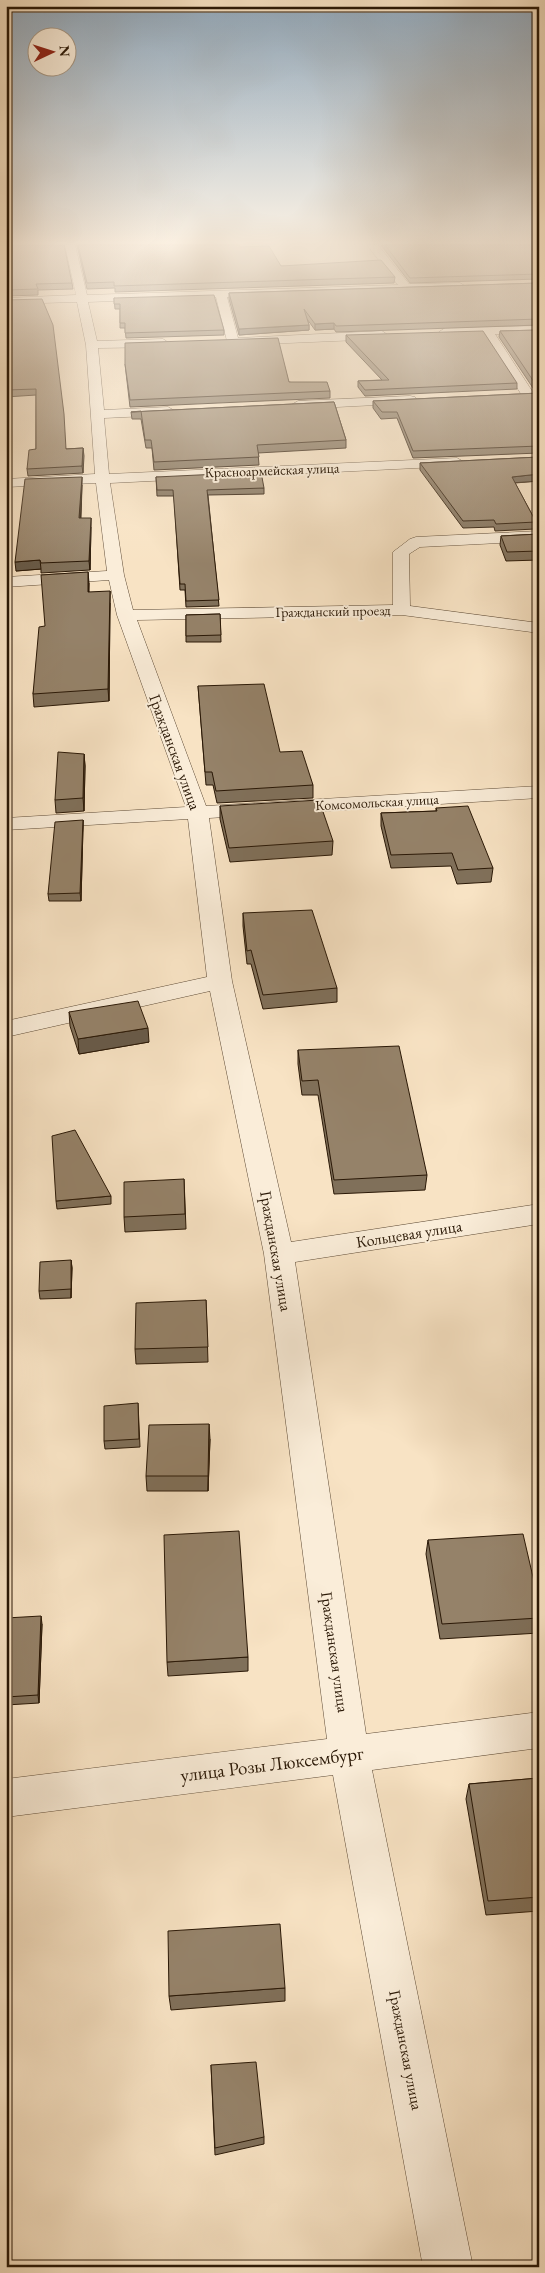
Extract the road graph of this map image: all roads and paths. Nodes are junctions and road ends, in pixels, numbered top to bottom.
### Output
1 (92, 351) edge
2 (502, 351) edge
3 (533, 394) edge
4 (511, 395) edge
5 (419, 399) edge
6 (282, 406) edge
7 (184, 410) edge
8 (96, 414) junction
9 (469, 461) edge
10 (102, 477) junction
11 (6, 483) edge
12 (539, 536) edge
13 (116, 575) junction
14 (6, 582) edge
15 (402, 610) junction
16 (126, 615) junction
17 (539, 628) edge
18 (539, 792) edge
19 (198, 812) junction
20 (6, 824) edge
21 (220, 981) junction
22 (6, 1029) edge
23 (539, 1214) edge
24 (279, 1254) junction
25 (539, 1730) edge
26 (349, 1754) junction
27 (6, 1798) edge
28 (448, 2267) edge

1 - 8 street, Гражданская улица
2 - 3 street
3 - 4 street
5 - 6 street
7 - 8 street
8 - 10 street, Гражданская улица
9 - 10 street, Красноармейская улица
10 - 11 street, Красноармейская улица
10 - 13 street, Гражданская улица
12 - 15 street, Гражданский проезд
13 - 14 street
13 - 16 street, Гражданская улица
15 - 16 street, Гражданский проезд
15 - 17 street
16 - 19 street, Гражданская улица
18 - 19 street, Комсомольская улица
19 - 20 street, Комсомольская улица
19 - 21 street, Гражданская улица
21 - 22 street
21 - 24 street, Гражданская улица
23 - 24 street, Кольцевая улица
24 - 26 street, Гражданская улица
25 - 26 street, улица Розы Люксембург
26 - 27 street, улица Розы Люксембург
26 - 28 street, Гражданская улица

